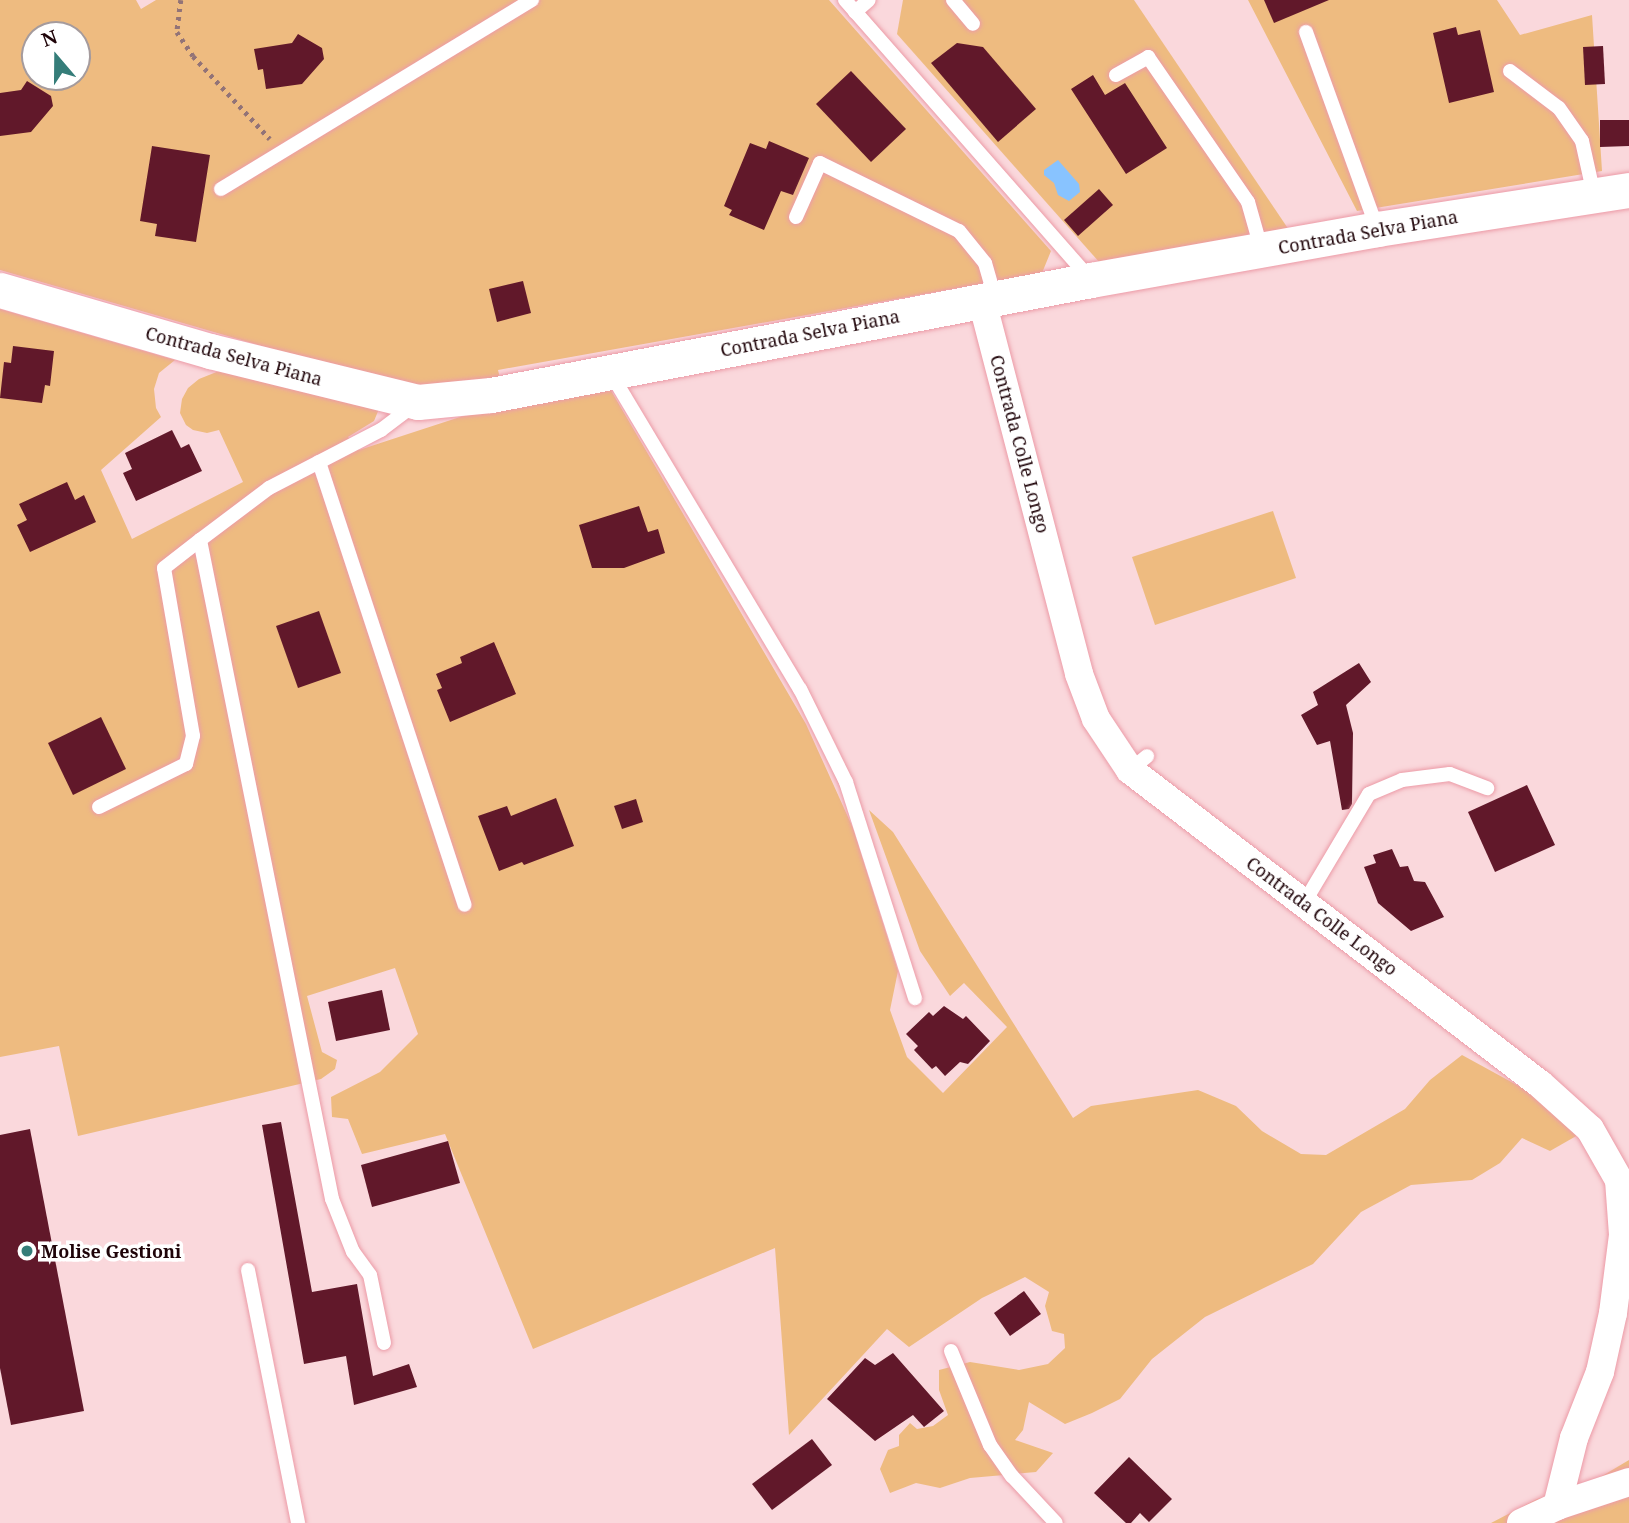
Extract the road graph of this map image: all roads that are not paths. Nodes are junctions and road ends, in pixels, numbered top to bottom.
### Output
1 (532, 0) edge
2 (845, 0) edge
3 (869, 0) edge
4 (953, 0) edge
5 (855, 12) junction
6 (973, 24) dead end
7 (1306, 32) dead end
8 (1510, 71) dead end
9 (1116, 75) dead end
10 (221, 189) dead end
11 (1629, 190) edge
12 (1594, 195) junction
13 (796, 217) dead end
14 (1377, 229) junction
15 (1262, 250) junction
16 (1091, 280) junction
17 (0, 290) edge
18 (989, 300) junction
19 (609, 370) junction
20 (418, 402) junction
21 (319, 462) junction
22 (200, 540) junction
23 (1487, 788) dead end
24 (100, 807) dead end
25 (1304, 903) junction
26 (465, 905) dead end
27 (915, 998) dead end
28 (248, 1270) dead end
29 (384, 1343) dead end
30 (951, 1350) dead end
31 (1629, 1482) edge
32 (1557, 1506) junction
33 (298, 1523) edge
34 (1056, 1523) edge
35 (1521, 1523) edge

1 - 10 lane
2 - 5 lane
3 - 5 lane
4 - 6 lane
5 - 16 lane
7 - 14 lane
8 - 12 lane
9 - 15 lane
11 - 12 street, Contrada Selva Piana
12 - 14 street, Contrada Selva Piana
13 - 18 lane
14 - 15 street, Contrada Selva Piana
15 - 16 street, Contrada Selva Piana
16 - 18 street, Contrada Selva Piana
17 - 20 street, Contrada Selva Piana
18 - 19 street, Contrada Selva Piana
18 - 25 street, Contrada Colle Longo
19 - 20 street, Contrada Selva Piana
19 - 27 lane
20 - 21 lane
21 - 22 lane
21 - 26 lane
22 - 24 lane
22 - 29 lane
23 - 25 lane
25 - 32 street, Contrada Colle Longo
28 - 33 lane
30 - 34 lane
31 - 32 street
32 - 35 street

